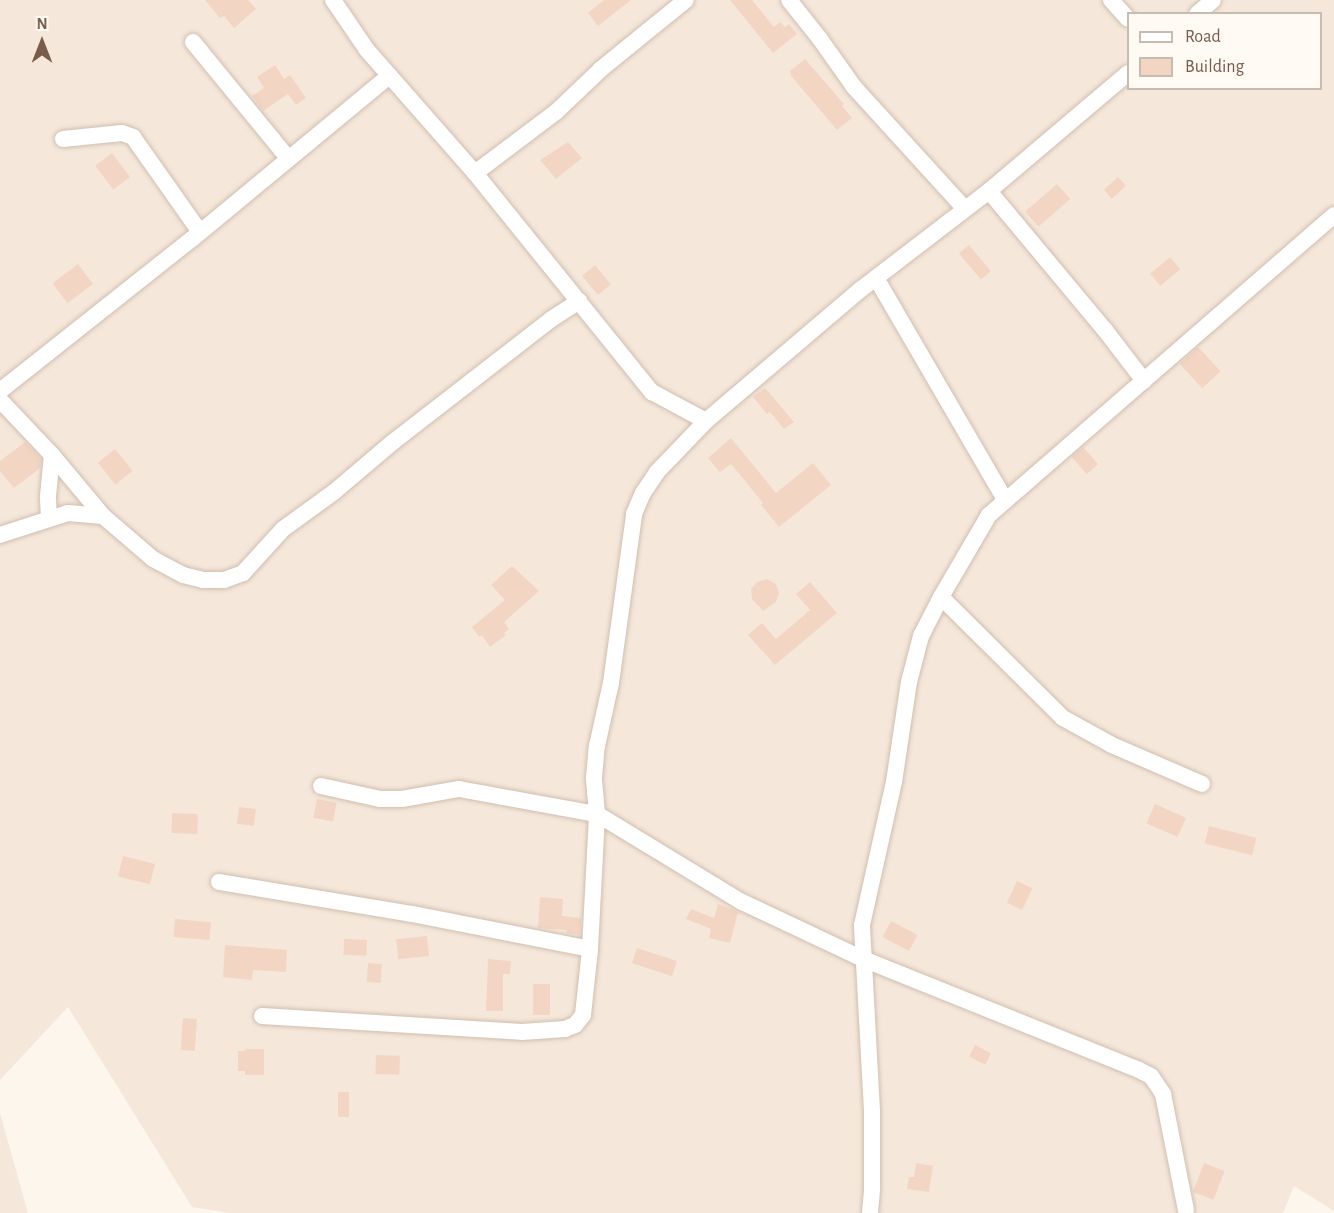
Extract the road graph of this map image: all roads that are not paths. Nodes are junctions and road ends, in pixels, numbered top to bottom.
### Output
1 (333, 0) edge
2 (686, 0) edge
3 (789, 0) edge
4 (1111, 0) edge
5 (1213, 0) edge
6 (1199, 12) edge
7 (1127, 18) edge
8 (193, 42) dead end
9 (1127, 74) edge
10 (389, 76) junction
11 (63, 139) dead end
12 (288, 158) junction
13 (475, 173) junction
14 (989, 191) junction
15 (965, 209) junction
16 (1334, 215) edge
17 (200, 232) junction
18 (876, 278) junction
19 (579, 301) junction
20 (1144, 381) junction
21 (0, 391) edge
22 (0, 400) edge
23 (706, 421) junction
24 (52, 455) junction
25 (1005, 500) junction
26 (103, 516) junction
27 (49, 518) junction
28 (0, 534) edge
29 (941, 597) junction
30 (1202, 784) dead end
31 (321, 786) dead end
32 (597, 814) junction
33 (219, 882) dead end
34 (590, 949) junction
35 (863, 959) junction
36 (262, 1016) dead end
37 (1186, 1210) dead end
38 (870, 1213) edge

1 - 10 street
2 - 13 street
3 - 15 street
4 - 7 street
5 - 6 street
8 - 12 street
9 - 14 street
10 - 12 street
10 - 13 street
11 - 17 street
12 - 17 street
13 - 19 street
14 - 15 street
14 - 20 street
15 - 18 street
16 - 20 street
17 - 21 street
18 - 23 street
18 - 25 street
19 - 23 street
19 - 26 street
20 - 25 street
22 - 24 street
23 - 32 street
24 - 26 street
24 - 27 street
25 - 29 street
26 - 27 street
27 - 28 street
29 - 30 street
29 - 35 street
31 - 32 street
32 - 34 street
32 - 35 street
33 - 34 street
34 - 36 street
35 - 37 street
35 - 38 street

